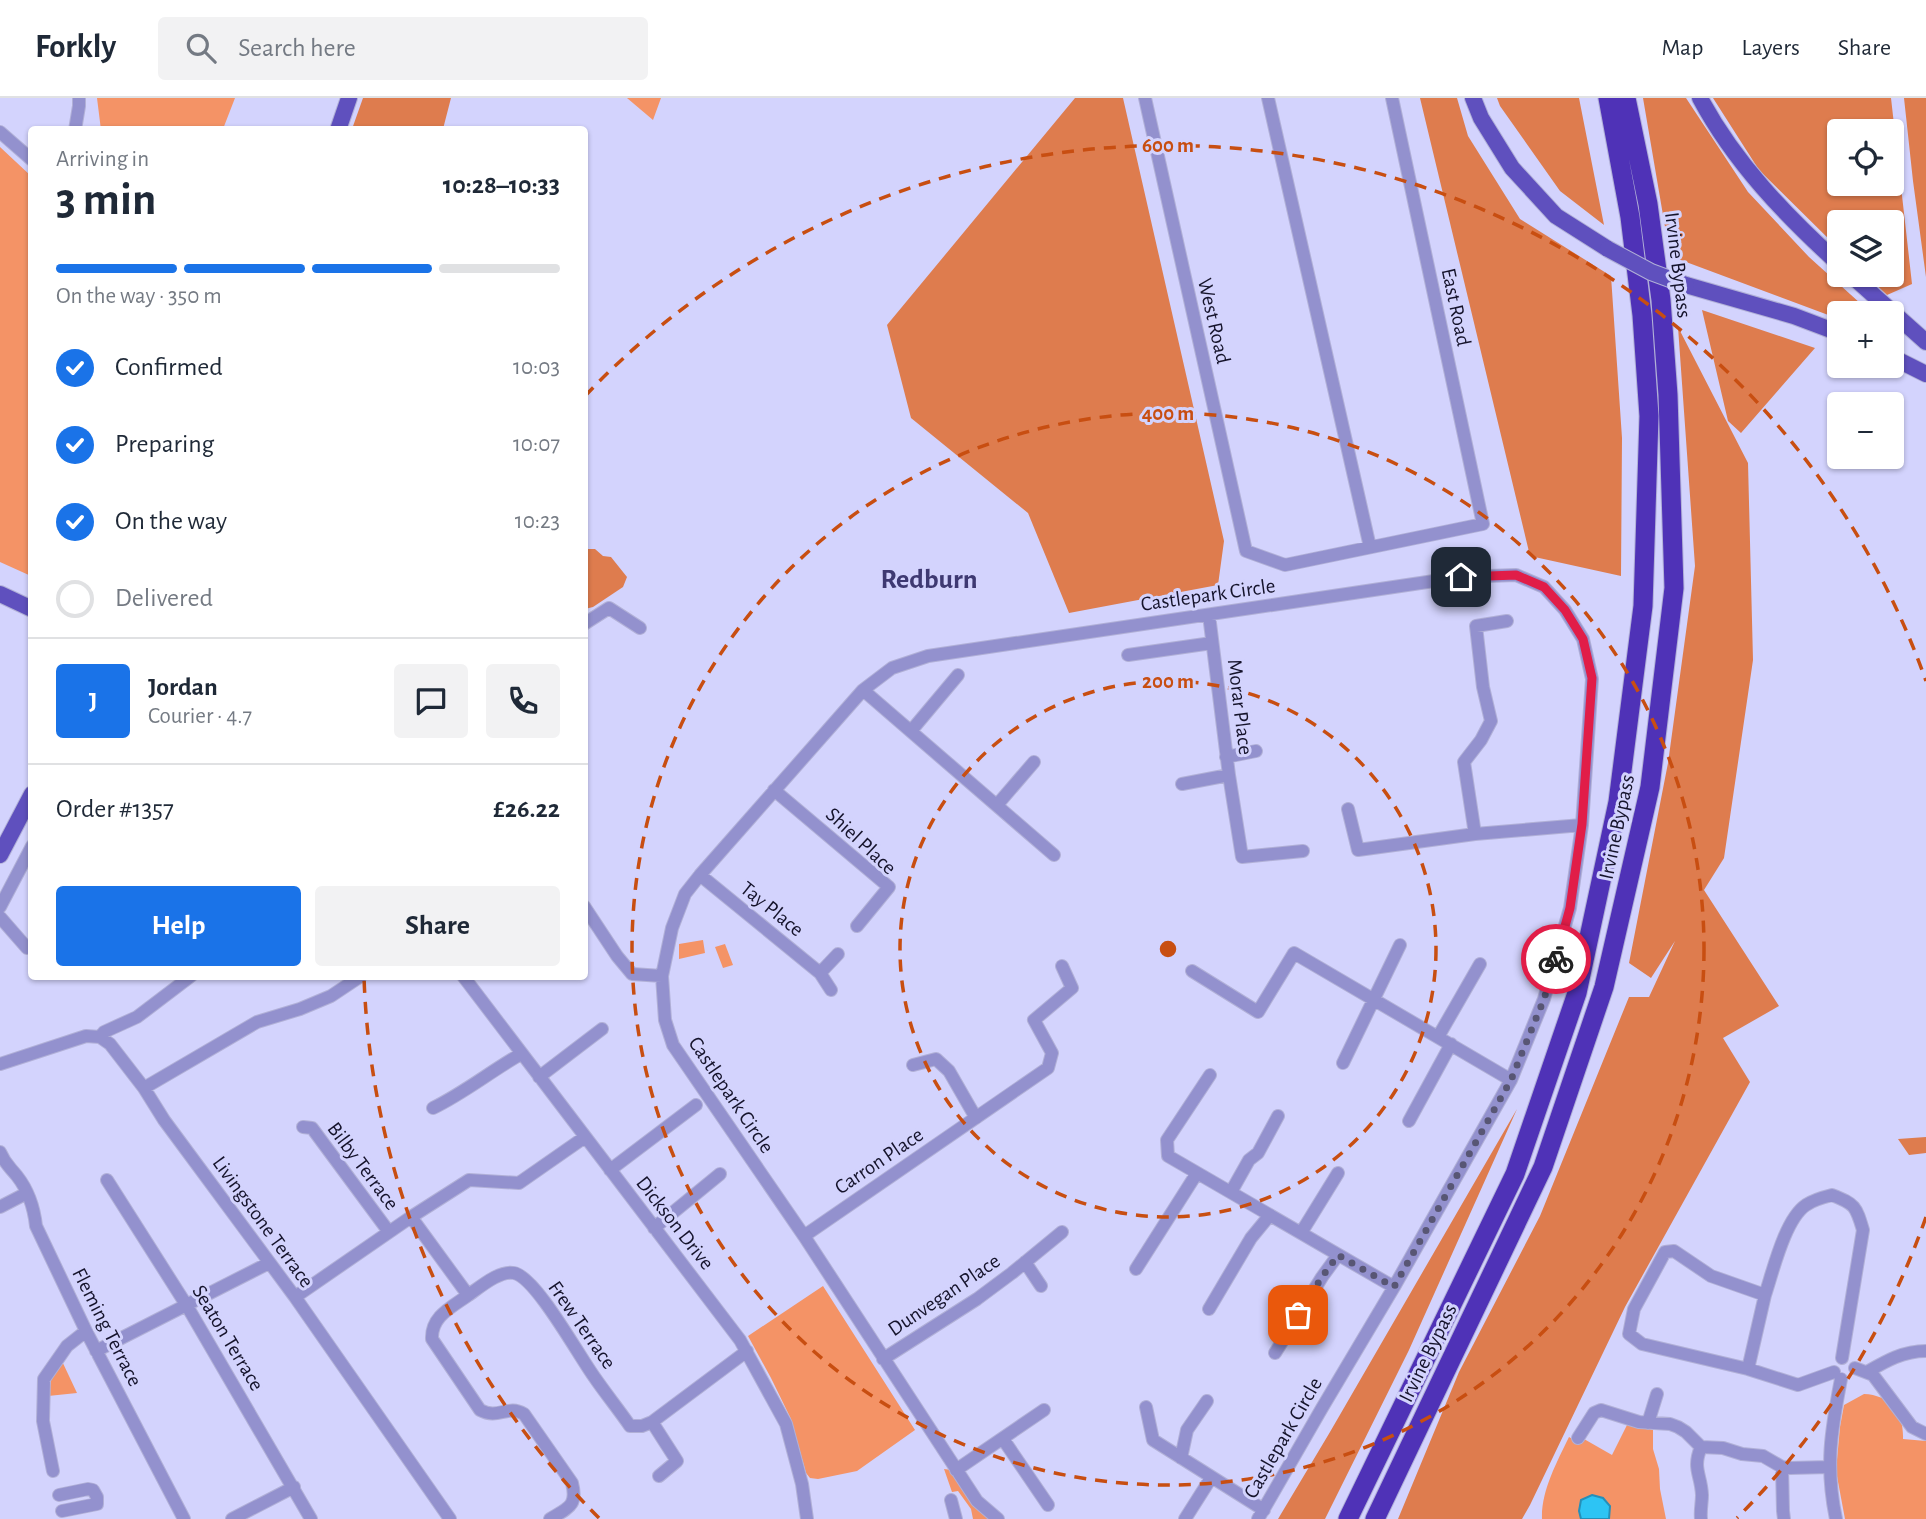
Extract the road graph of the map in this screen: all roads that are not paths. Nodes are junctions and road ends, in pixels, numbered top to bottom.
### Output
1 (79, 98) edge
2 (1145, 98) edge
3 (1268, 98) edge
4 (1392, 98) edge
5 (1473, 98) edge
6 (1607, 98) edge
7 (1626, 98) edge
8 (1700, 98) edge
9 (344, 99) edge
10 (76, 126) edge
11 (339, 126) edge
12 (0, 132) edge
13 (28, 156) edge
14 (1827, 253) edge
15 (1864, 287) edge
16 (1827, 328) edge
17 (1926, 342) edge
18 (1904, 363) edge
19 (1926, 374) edge
20 (1370, 547) junction
21 (0, 594) edge
22 (28, 607) edge
23 (1209, 615) junction
24 (588, 621) edge
25 (1507, 621) dead end
26 (640, 628) dead end
27 (1212, 643) junction
28 (1128, 655) dead end
29 (958, 675) dead end
30 (863, 690) junction
31 (911, 731) junction
32 (1256, 751) dead end
33 (1226, 757) junction
34 (1034, 762) dead end
35 (1229, 775) junction
36 (1182, 784) dead end
37 (774, 790) junction
38 (28, 802) edge
39 (997, 806) junction
40 (1348, 809) dead end
41 (1582, 824) junction
42 (1475, 834) junction
43 (1303, 851) dead end
44 (28, 854) edge
45 (0, 855) edge
46 (1054, 855) dead end
47 (700, 875) junction
48 (0, 907) edge
49 (588, 912) edge
50 (0, 917) edge
51 (857, 926) dead end
52 (1400, 944) dead end
53 (27, 948) dead end
54 (838, 954) dead end
55 (1480, 964) dead end
56 (1062, 966) dead end
57 (1192, 971) dead end
58 (820, 973) junction
59 (662, 976) junction
60 (186, 980) edge
61 (355, 980) edge
62 (466, 980) edge
63 (831, 990) dead end
64 (1374, 1000) junction
65 (602, 1029) dead end
66 (100, 1037) junction
67 (1438, 1037) junction
68 (1451, 1044) junction
69 (521, 1054) junction
70 (1343, 1063) dead end
71 (0, 1064) edge
72 (913, 1065) dead end
73 (1210, 1075) dead end
74 (539, 1077) junction
75 (1511, 1080) junction
76 (144, 1088) junction
77 (696, 1105) dead end
78 (433, 1108) dead end
79 (1278, 1116) dead end
80 (976, 1118) junction
81 (1409, 1121) dead end
82 (303, 1127) dead end
83 (585, 1137) junction
84 (0, 1152) edge
85 (610, 1170) junction
86 (1197, 1173) junction
87 (1338, 1173) dead end
88 (720, 1174) dead end
89 (107, 1180) dead end
90 (1231, 1192) junction
91 (27, 1193) junction
92 (0, 1207) edge
93 (1270, 1215) junction
94 (411, 1217) junction
95 (654, 1228) junction
96 (1062, 1231) dead end
97 (389, 1232) junction
98 (1301, 1233) junction
99 (804, 1236) junction
100 (1338, 1255) junction
101 (1025, 1262) junction
102 (270, 1263) junction
103 (1136, 1269) dead end
104 (1041, 1286) dead end
105 (1394, 1287) junction
106 (468, 1295) junction
107 (1765, 1295) junction
108 (295, 1297) junction
109 (187, 1306) junction
110 (1209, 1308) dead end
111 (86, 1331) junction
112 (96, 1351) junction
113 (747, 1351) junction
114 (1926, 1351) edge
115 (1275, 1353) dead end
116 (1842, 1358) junction
117 (883, 1359) junction
118 (1748, 1369) junction
119 (1861, 1370) junction
120 (1837, 1376) junction
121 (1657, 1394) dead end
122 (1206, 1401) dead end
123 (1146, 1407) dead end
124 (1044, 1410) dead end
125 (652, 1422) junction
126 (1648, 1423) junction
127 (1926, 1434) edge
128 (1003, 1438) junction
129 (1578, 1438) dead end
130 (1701, 1447) junction
131 (1181, 1458) junction
132 (1782, 1467) junction
133 (1829, 1467) junction
134 (956, 1470) junction
135 (659, 1476) dead end
136 (1211, 1478) junction
137 (294, 1488) junction
138 (59, 1495) junction
139 (951, 1500) dead end
140 (1048, 1505) dead end
141 (1261, 1514) edge
142 (62, 1515) edge
143 (184, 1519) edge
144 (232, 1519) edge
145 (311, 1519) edge
146 (450, 1519) edge
147 (551, 1519) edge
148 (807, 1519) edge
149 (956, 1519) edge
150 (998, 1519) edge
151 (1185, 1519) edge
152 (1348, 1519) edge
153 (1375, 1519) edge
154 (1701, 1519) edge
155 (1784, 1519) edge
156 (1836, 1519) edge

1 - 10 street
2 - 20 street, West Road
3 - 20 street
4 - 20 street, East Road
5 - 16 main road, bridge
6 - 152 highway, Irvine Bypass
7 - 153 highway, Irvine Bypass
8 - 14 main road
9 - 11 main road
12 - 13 street
15 - 17 main road
18 - 19 main road
21 - 22 main road
23 - 27 street, Morar Place
23 - 30 street, Castlepark Circle
23 - 41 street, Castlepark Circle
24 - 26 street
25 - 42 street
27 - 28 street, Morar Place
27 - 33 street, Morar Place
29 - 31 street
30 - 31 street
30 - 37 street, Castlepark Circle
31 - 39 street
32 - 33 street
33 - 35 street, Morar Place
34 - 39 street
35 - 36 street, Morar Place
35 - 43 street, Morar Place
37 - 47 street, Castlepark Circle
37 - 51 street, Shiel Place
38 - 45 main road
39 - 46 street
40 - 42 street
41 - 42 street
41 - 75 street, Castlepark Circle
44 - 48 street
47 - 58 street, Tay Place
47 - 59 street, Castlepark Circle
49 - 59 street
50 - 53 street
52 - 64 street
54 - 58 street
55 - 67 street
56 - 80 street, Carron Place
57 - 64 street
58 - 63 street, Tay Place
59 - 99 street, Castlepark Circle
60 - 66 street
61 - 76 street
62 - 69 street, Dickson Drive
64 - 67 street
64 - 70 street
65 - 74 street
66 - 71 street
66 - 76 street, Livingstone Terrace
67 - 68 street
68 - 75 street
68 - 81 street
69 - 74 street, Dickson Drive
69 - 78 street
72 - 80 street
73 - 86 street
74 - 83 street, Dickson Drive
75 - 105 street, Castlepark Circle
76 - 102 street, Livingstone Terrace
77 - 85 street
79 - 90 street
80 - 99 street, Carron Place
82 - 97 street, Bilby Terrace
83 - 85 street, Dickson Drive
83 - 94 street, Bilby Terrace
84 - 91 street, Fleming Terrace
85 - 95 street, Dickson Drive
86 - 90 street
86 - 103 street
87 - 98 street
88 - 95 street
89 - 109 street, Seaton Terrace
90 - 93 street
91 - 92 street
91 - 111 street, Fleming Terrace
93 - 98 street
93 - 110 street
94 - 97 street, Bilby Terrace
94 - 106 street
95 - 113 street, Dickson Drive
96 - 101 street, Dunvegan Place
97 - 108 street, Bilby Terrace
98 - 100 street
99 - 117 street, Castlepark Circle
100 - 105 street
100 - 115 street
101 - 104 street, Dunvegan Place
101 - 117 street, Dunvegan Place
102 - 108 street, Livingstone Terrace
102 - 109 street
105 - 141 street, Castlepark Circle
106 - 125 street, Frew Terrace
106 - 147 street, Frew Terrace
107 - 116 street
107 - 118 street
107 - 118 street
108 - 146 street, Livingstone Terrace
109 - 112 street
109 - 137 street, Seaton Terrace
111 - 112 street, Fleming Terrace
111 - 138 street
112 - 143 street, Fleming Terrace
113 - 125 street
113 - 148 street, Dickson Drive
114 - 119 street
116 - 119 street
116 - 120 street
117 - 134 street, Castlepark Circle
118 - 120 street
119 - 120 street
119 - 127 street
120 - 133 street
121 - 126 street
122 - 131 street
123 - 131 street
124 - 128 street
125 - 135 street
126 - 129 street
126 - 130 street
128 - 134 street
128 - 140 street
130 - 132 street
130 - 154 street
131 - 136 street
132 - 133 street
132 - 155 street
133 - 156 street
134 - 150 street, Castlepark Circle
136 - 141 street
136 - 151 street
137 - 144 street
137 - 145 street, Seaton Terrace
138 - 142 street
138 - 142 street
139 - 149 street

